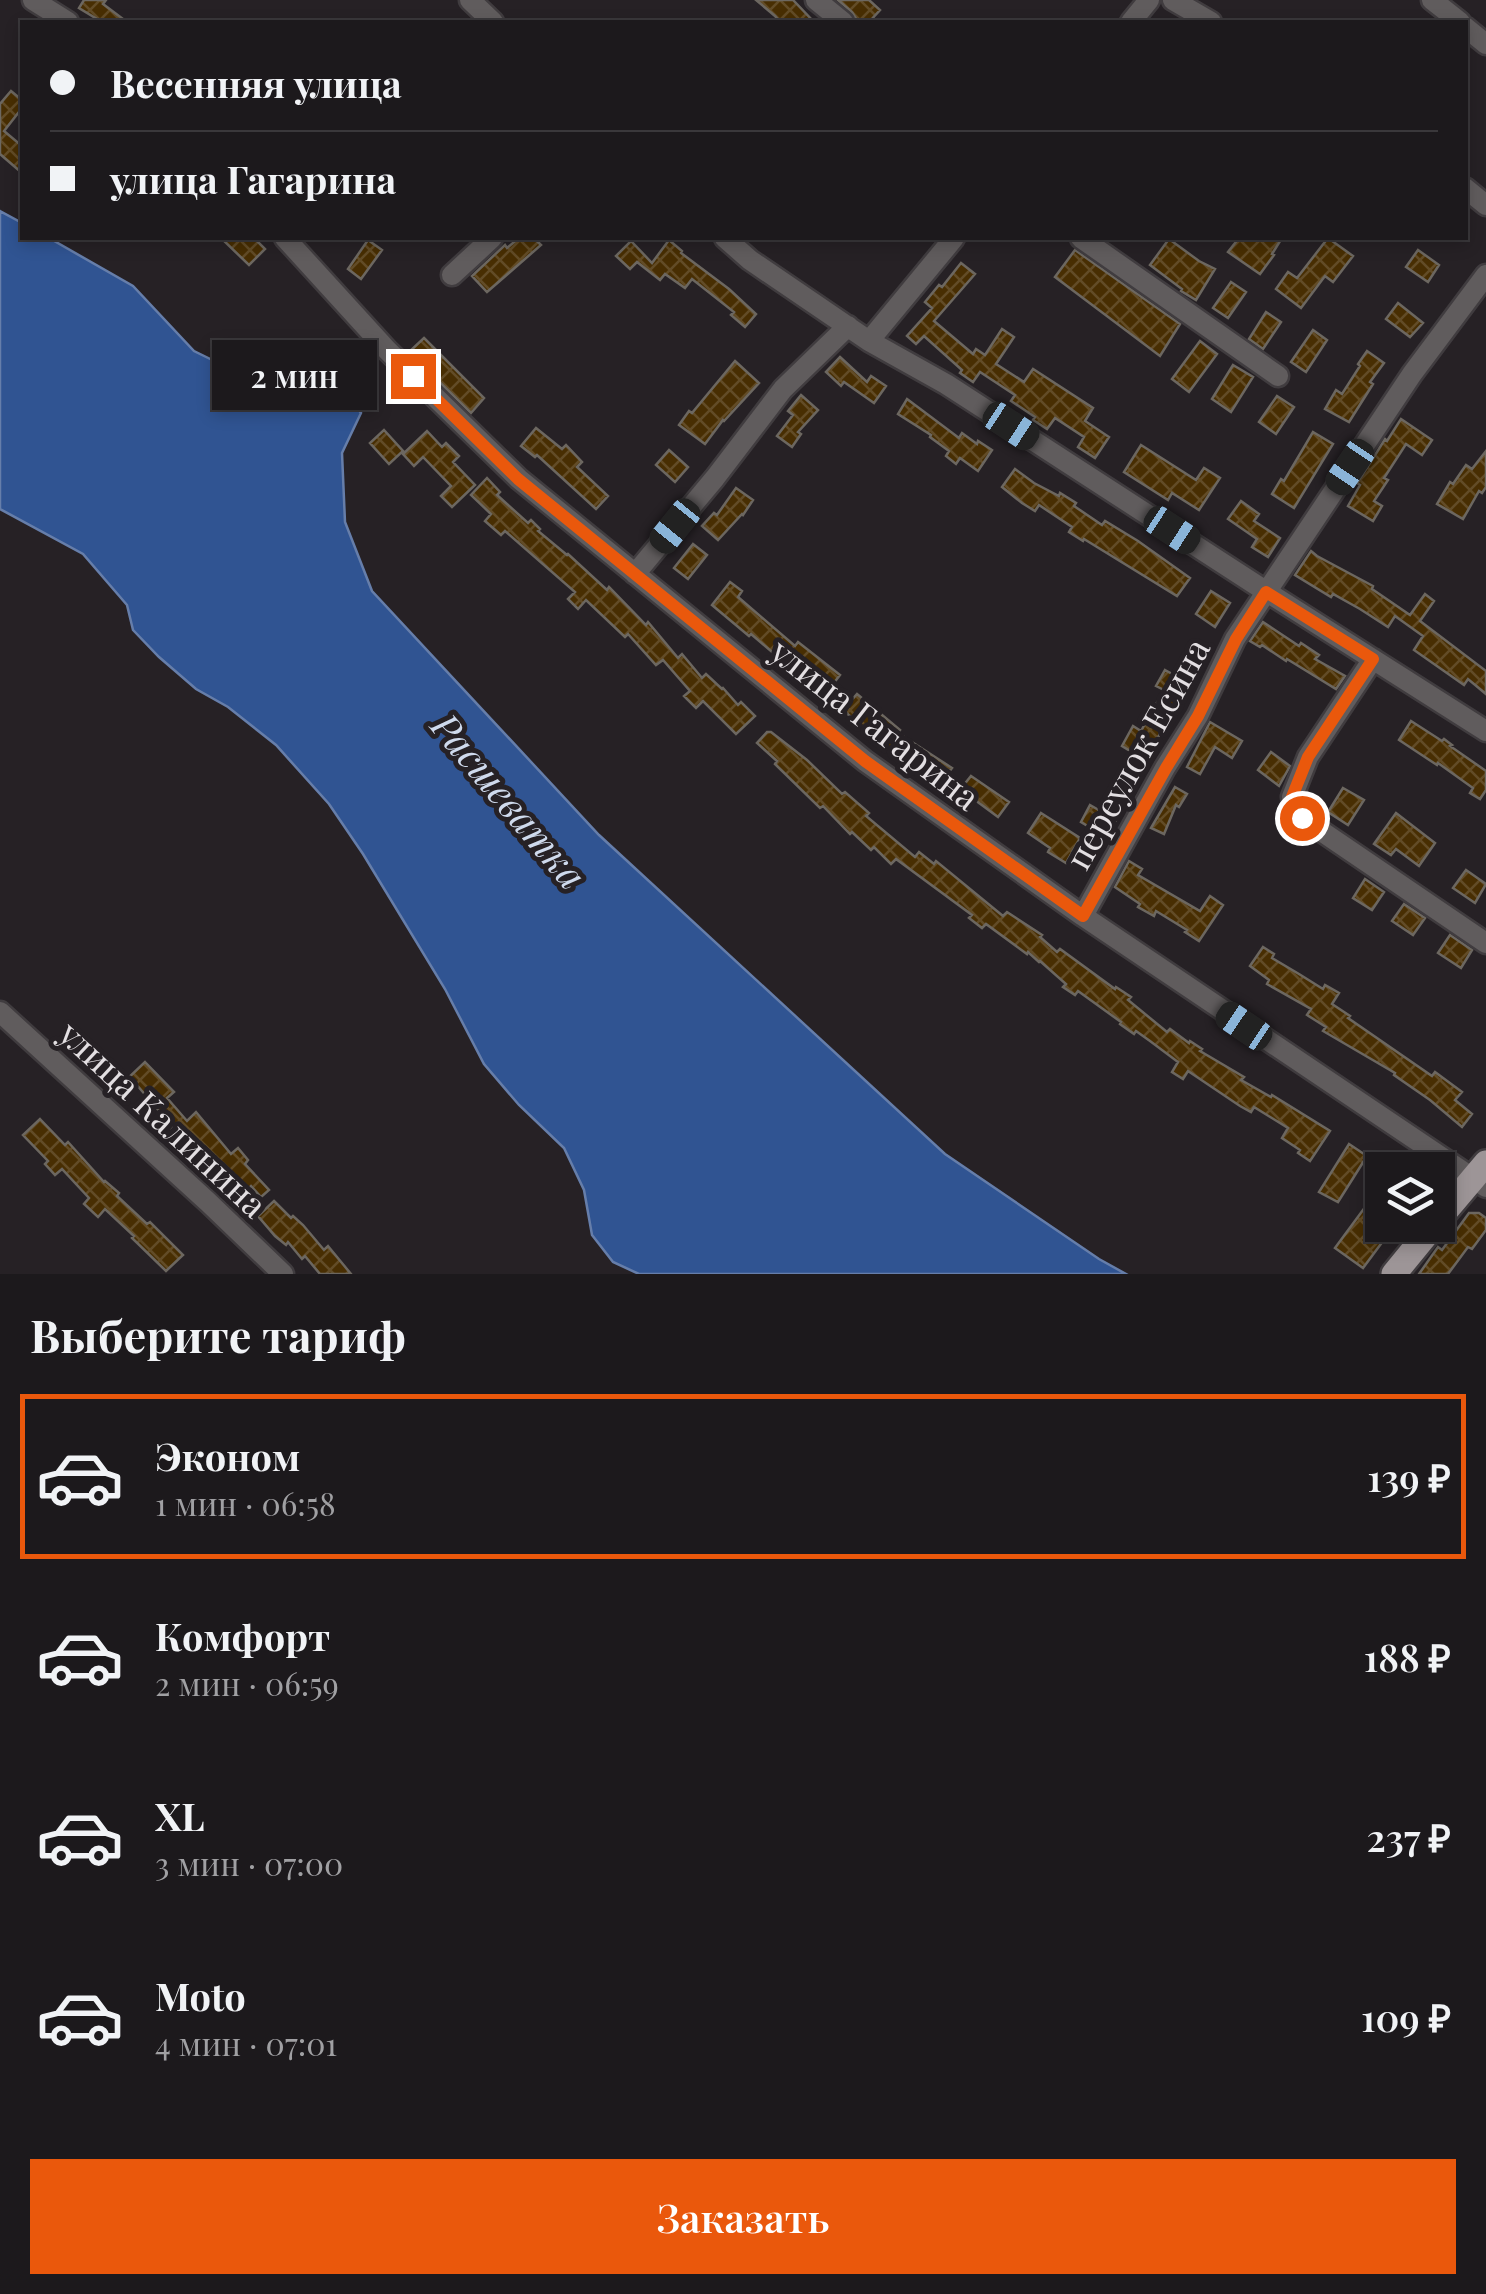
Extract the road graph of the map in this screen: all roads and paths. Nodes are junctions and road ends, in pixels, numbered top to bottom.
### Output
1 (33, 0) edge
2 (470, 0) edge
3 (816, 0) edge
4 (1149, 0) edge
5 (1173, 0) edge
6 (1432, 0) edge
7 (65, 20) edge
8 (491, 20) edge
9 (841, 20) edge
10 (1133, 20) edge
11 (1208, 20) edge
12 (1456, 20) edge
13 (287, 240) edge
14 (490, 240) edge
15 (727, 240) edge
16 (952, 240) edge
17 (1084, 240) edge
18 (452, 274) dead end
19 (1486, 275) edge
20 (848, 326) junction
21 (868, 342) junction
22 (1278, 376) dead end
23 (635, 574) junction
24 (1266, 592) junction
25 (1373, 659) junction
26 (1486, 731) edge
27 (1083, 916) junction
28 (1486, 943) edge
29 (0, 1012) edge
30 (1481, 1176) edge
31 (1455, 1203) edge
32 (1420, 1242) edge
33 (283, 1274) edge
34 (1394, 1274) edge

1 - 7 street
2 - 8 street
3 - 9 street
4 - 10 street
5 - 11 street
6 - 12 street
13 - 23 street, улица Гагарина
14 - 18 street
15 - 20 street
16 - 21 street
17 - 22 street
19 - 24 street, переулок Есина
20 - 21 street
20 - 23 street
21 - 24 street
23 - 27 street, улица Гагарина
24 - 25 street
24 - 27 street, переулок Есина
25 - 26 street
25 - 28 street
27 - 30 street, улица Гагарина
29 - 33 street, улица Калинина
30 - 31 main road
32 - 34 main road

